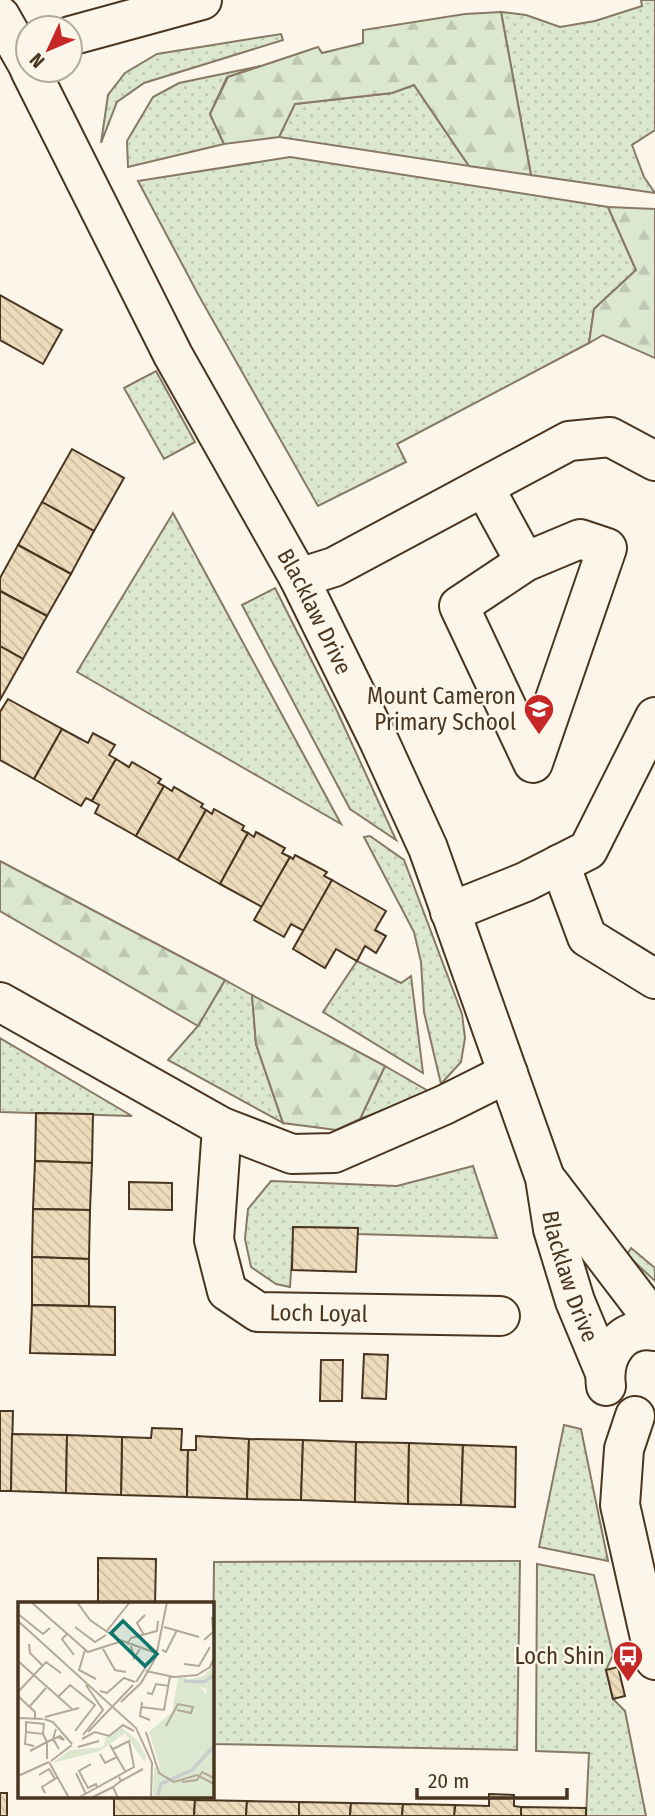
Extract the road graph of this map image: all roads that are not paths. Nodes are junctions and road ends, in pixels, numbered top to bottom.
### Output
1 (202, 0) edge
2 (0, 16) edge
3 (84, 32) edge
4 (14, 44) edge
5 (34, 84) edge
6 (655, 461) edge
7 (484, 487) junction
8 (525, 562) junction
9 (299, 578) junction
10 (655, 717) edge
11 (560, 864) junction
12 (450, 912) junction
13 (655, 979) edge
14 (0, 1002) edge
15 (508, 1073) junction
16 (222, 1127) junction
17 (545, 1178) junction
18 (500, 1316) dead end
19 (655, 1322) edge
20 (655, 1331) edge
21 (605, 1373) junction
22 (645, 1416) edge
23 (655, 1660) edge

1 - 3 street
2 - 4 street, Blacklaw Drive
5 - 9 street, Blacklaw Drive
6 - 7 street
7 - 8 street
7 - 9 street
8 - 8 street
9 - 12 street, Blacklaw Drive
10 - 11 street
11 - 12 street
11 - 13 street
12 - 15 street, Blacklaw Drive
14 - 16 street
15 - 16 street
15 - 17 street, Blacklaw Drive
16 - 18 street, Loch Loyal
17 - 19 street, Blacklaw Drive
17 - 21 street, Blacklaw Drive
20 - 21 street
21 - 22 street, Blacklaw Drive
22 - 23 street

